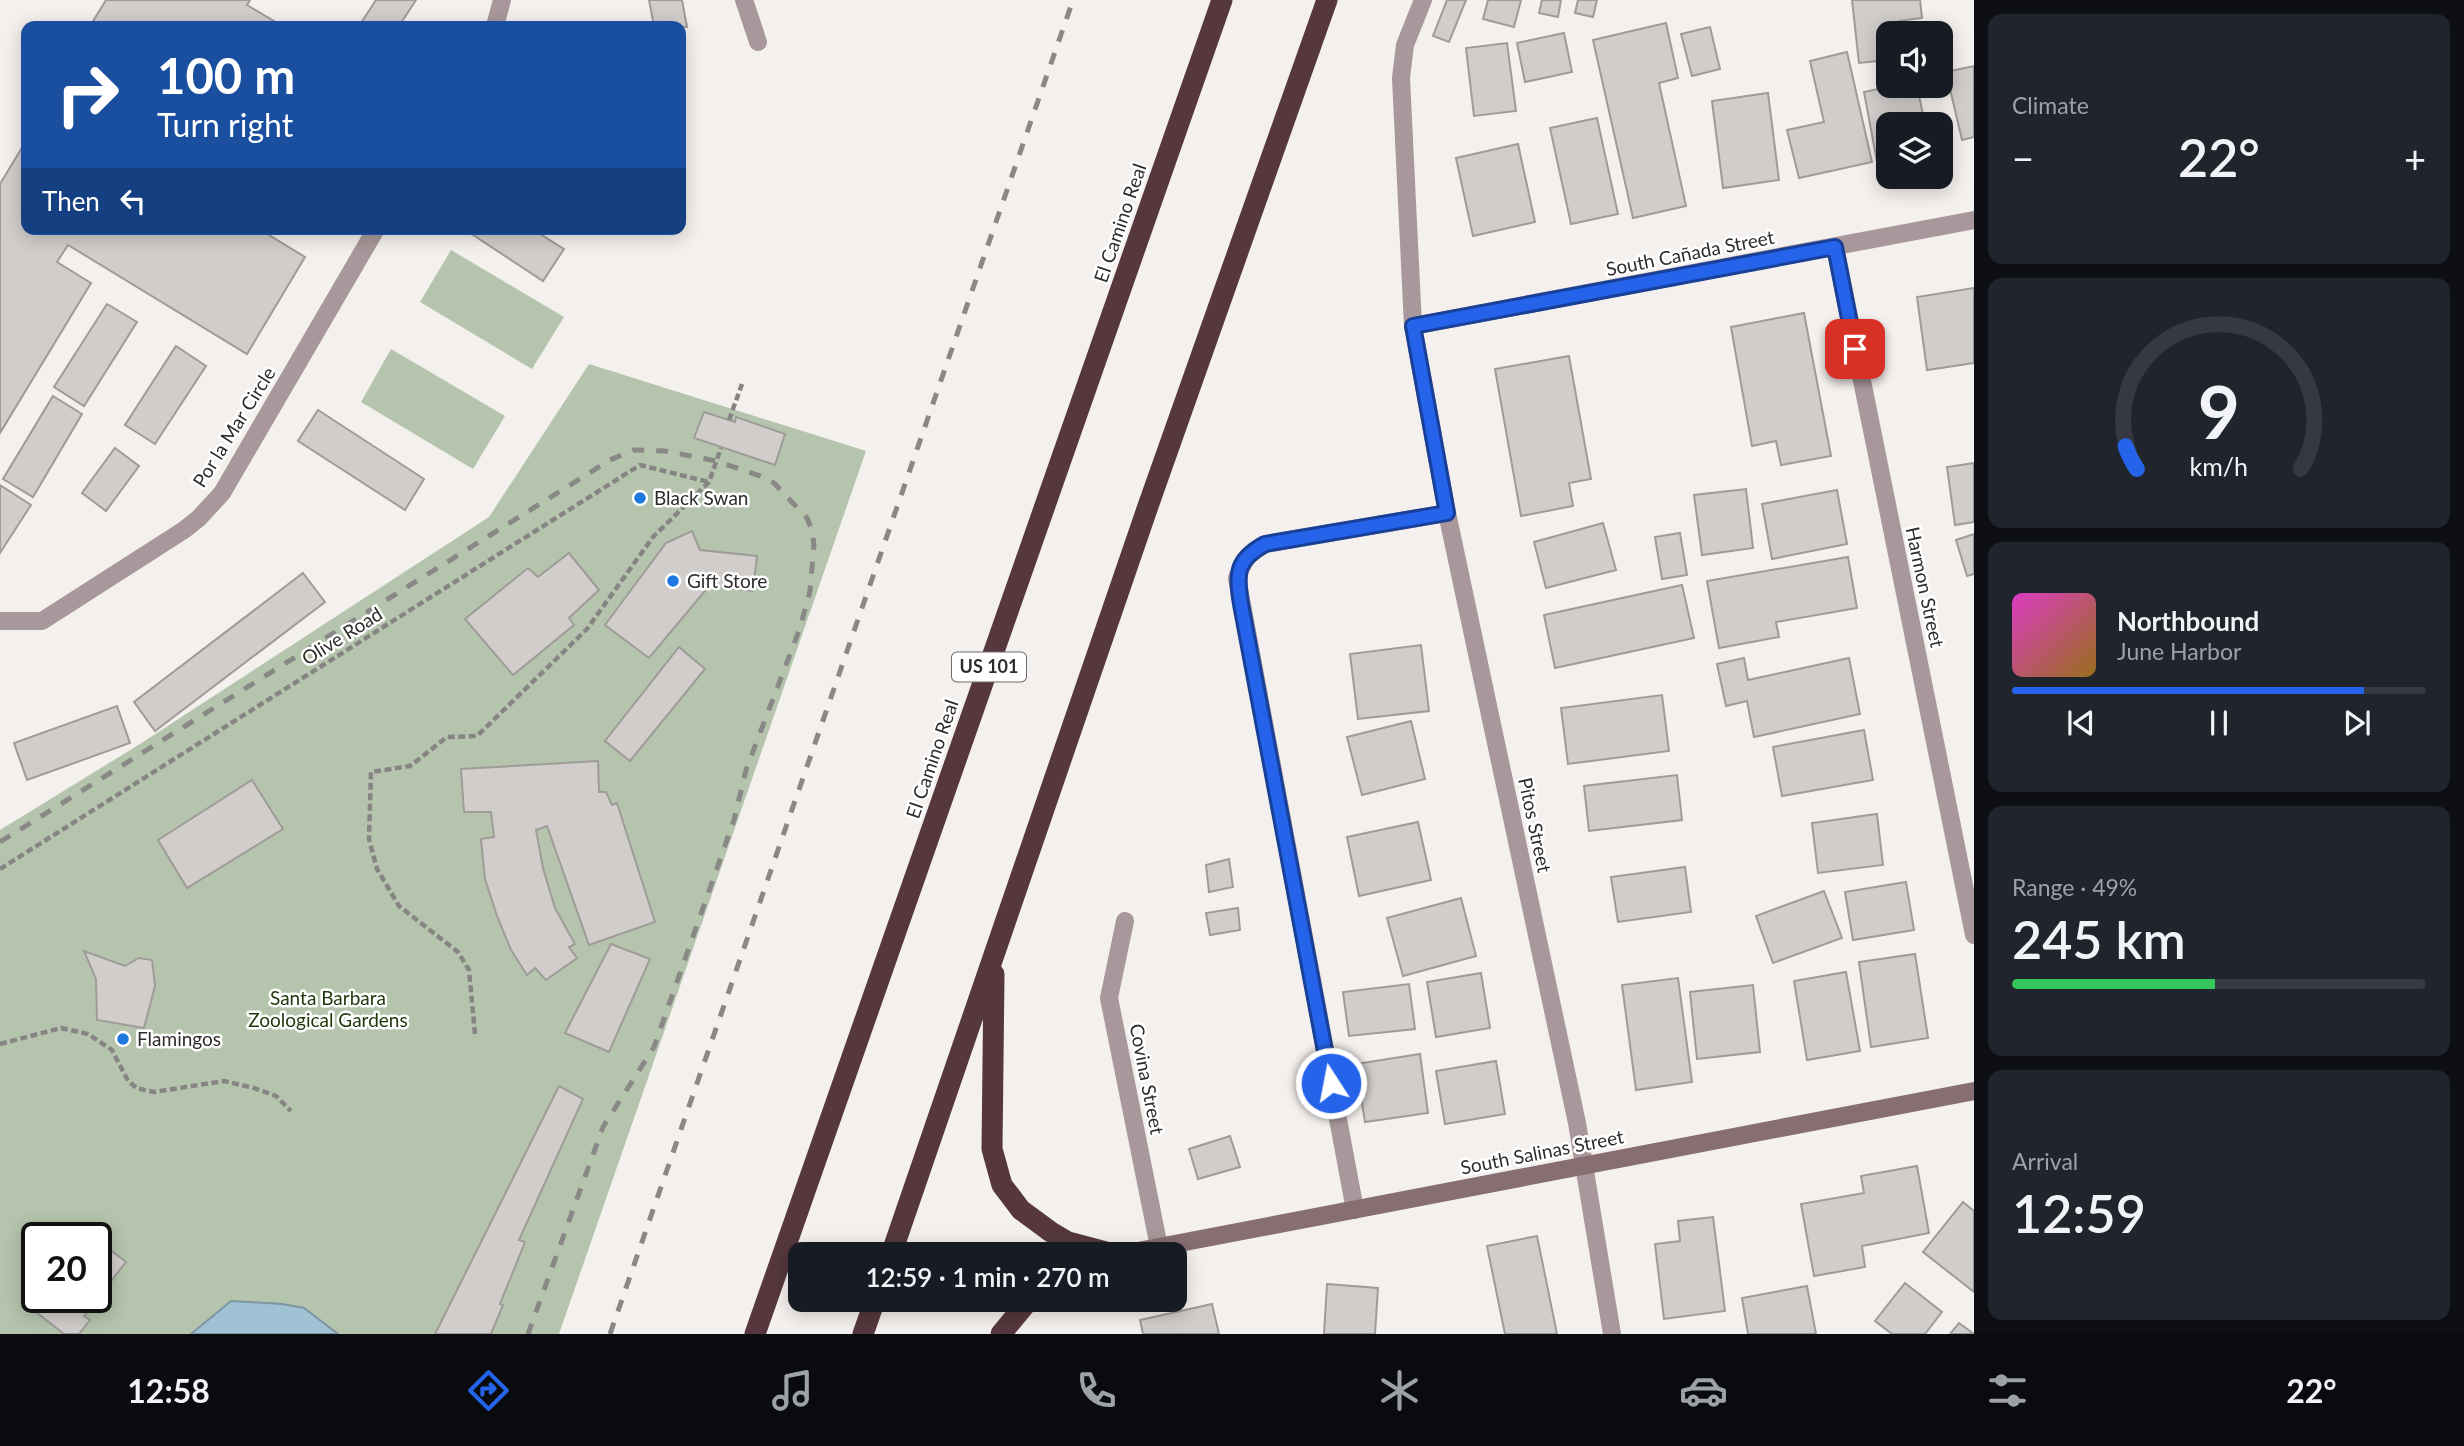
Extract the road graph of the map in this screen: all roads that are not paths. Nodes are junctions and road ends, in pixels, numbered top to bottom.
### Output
1 (502, 0) edge
2 (744, 0) edge
3 (1222, 0) edge
4 (1327, 0) edge
5 (1423, 0) edge
6 (496, 21) edge
7 (758, 42) dead end
8 (1974, 220) edge
9 (372, 235) edge
10 (1835, 247) junction
11 (1413, 326) junction
12 (1447, 513) junction
13 (0, 621) edge
14 (1125, 921) dead end
15 (1974, 935) edge
16 (994, 953) junction
17 (1974, 1091) edge
18 (1585, 1165) junction
19 (1355, 1210) junction
20 (895, 1242) edge
21 (1068, 1242) edge
22 (1158, 1242) edge
23 (1185, 1242) edge
24 (871, 1312) edge
25 (1019, 1312) edge
26 (755, 1334) edge
27 (863, 1334) edge
28 (1001, 1334) edge
29 (1612, 1334) edge

1 - 6 street
2 - 7 street
3 - 26 highway, El Camino Real / US 101
4 - 16 highway
5 - 11 street, Pitos Street
8 - 10 street, South Cañada Street
9 - 13 street, Por la Mar Circle
10 - 11 street, South Cañada Street
10 - 15 street, Harmon Street
11 - 12 street, Pitos Street
12 - 18 street, Pitos Street
12 - 19 street
14 - 22 street, Covina Street
16 - 20 highway
16 - 21 highway
17 - 18 main road, South Salinas Street
18 - 19 main road, South Salinas Street
18 - 29 street, Pitos Street
19 - 23 main road, South Salinas Street
24 - 27 highway
25 - 28 highway

